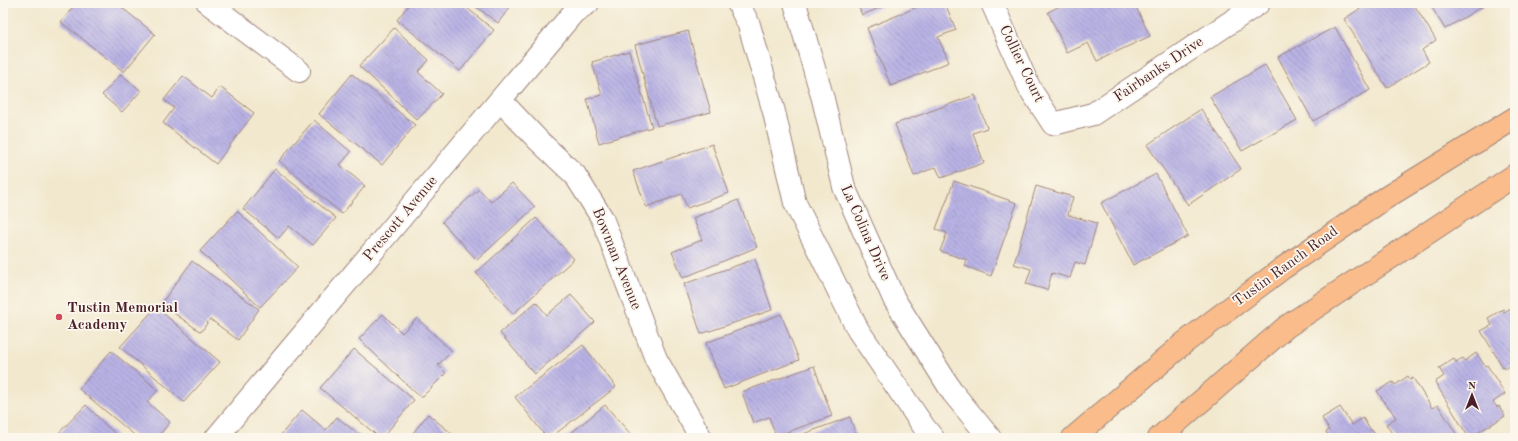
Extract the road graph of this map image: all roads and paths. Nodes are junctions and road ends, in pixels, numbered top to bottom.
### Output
1 (208, 3) edge
2 (588, 3) edge
3 (738, 3) edge
4 (795, 3) edge
5 (992, 3) edge
6 (1259, 3) edge
7 (299, 71) dead end
8 (500, 101) junction
9 (1515, 118) edge
10 (1053, 124) joint
11 (1515, 175) edge
12 (216, 438) edge
13 (700, 438) edge
14 (933, 438) edge
15 (990, 438) edge
16 (1073, 438) edge
17 (1159, 438) edge

1 - 7 street
2 - 8 street, Prescott Avenue
3 - 14 street
4 - 15 street, La Colina Drive
5 - 10 street, Collier Court
6 - 10 street, Fairbanks Drive
8 - 12 street, Prescott Avenue
8 - 13 street, Bowman Avenue
9 - 16 main road, Tustin Ranch Road
11 - 17 main road

